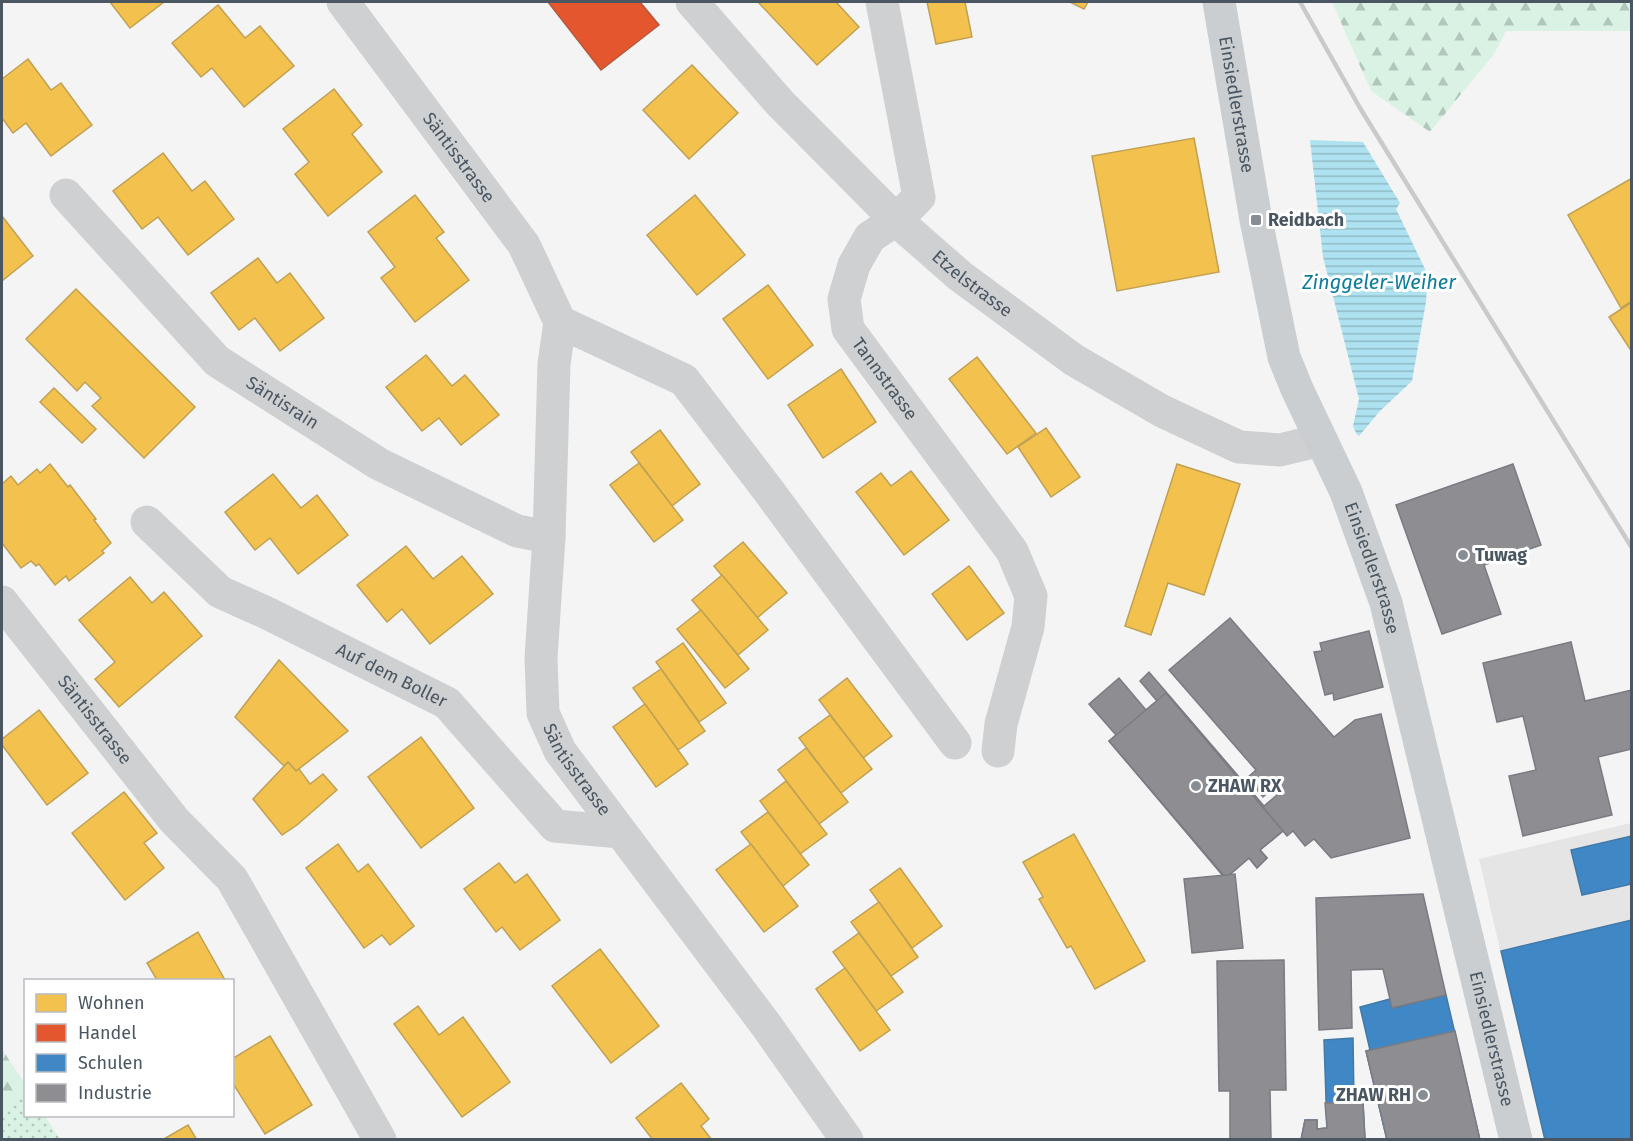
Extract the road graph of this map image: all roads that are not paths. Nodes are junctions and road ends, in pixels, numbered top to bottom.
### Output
1 (343, 2) edge
2 (692, 2) edge
3 (882, 2) edge
4 (1219, 2) edge
5 (66, 195) dead end
6 (896, 220) junction
7 (560, 322) junction
8 (1321, 440) junction
9 (147, 522) dead end
10 (549, 537) junction
11 (2, 602) edge
12 (955, 743) dead end
13 (998, 751) dead end
14 (620, 832) junction
15 (380, 1140) edge
16 (847, 1140) edge
17 (1516, 1140) edge

1 - 7 street, Säntisstrasse
2 - 6 street, Etzelstrasse
3 - 6 street, Tannstrasse
4 - 8 main road, Einsiedlerstrasse
5 - 10 street, Säntisrain
6 - 8 street, Etzelstrasse
6 - 13 street, Tannstrasse
7 - 10 street, Säntisstrasse
7 - 12 street
8 - 17 main road, Einsiedlerstrasse
9 - 14 street, Auf dem Boller
10 - 14 street, Säntisstrasse
11 - 15 street, Säntisstrasse
14 - 16 street, Säntisstrasse

